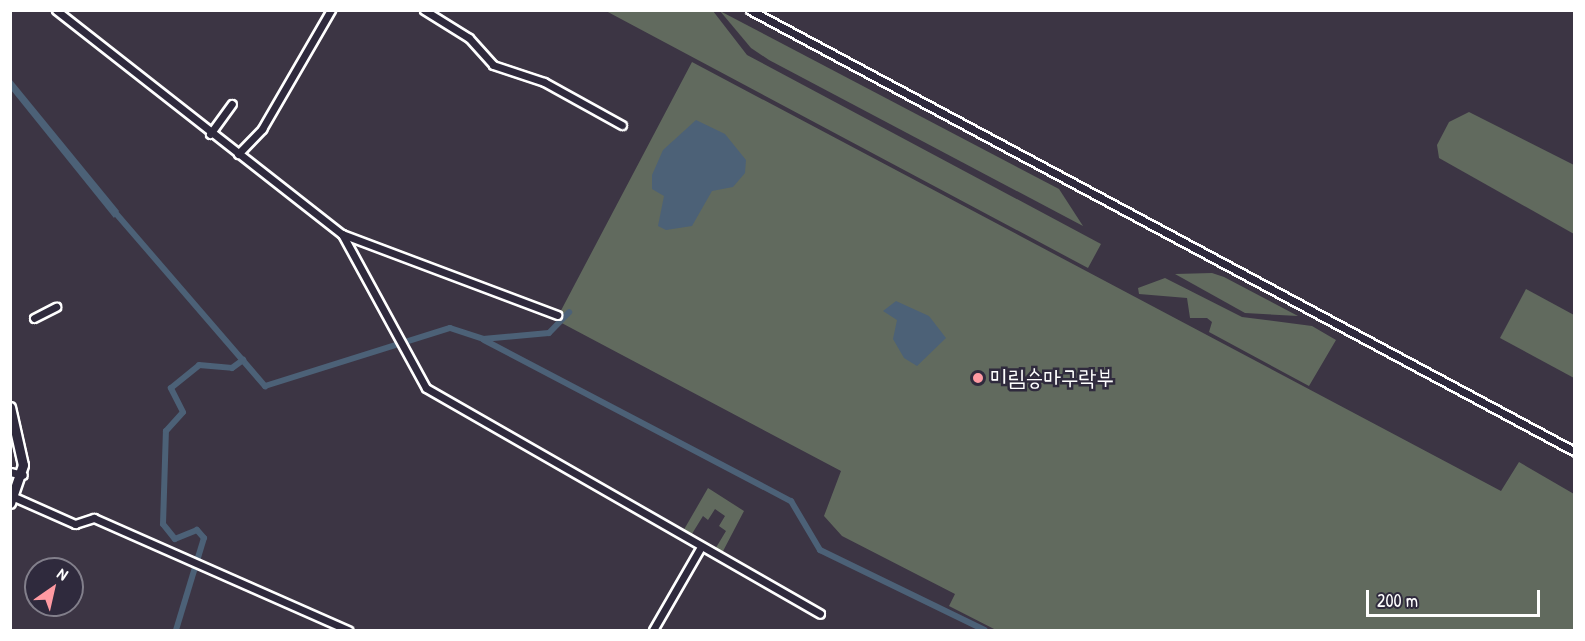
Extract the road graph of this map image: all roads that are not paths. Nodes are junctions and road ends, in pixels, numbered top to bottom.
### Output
1 (56, 10) edge
2 (331, 10) edge
3 (424, 10) edge
4 (750, 10) edge
5 (232, 104) dead end
6 (622, 125) dead end
7 (210, 134) junction
8 (238, 154) junction
9 (342, 234) junction
10 (56, 307) dead end
11 (557, 315) dead end
12 (34, 318) dead end
13 (10, 407) edge
14 (1575, 451) edge
15 (10, 472) edge
16 (23, 475) junction
17 (12, 500) edge
18 (701, 546) junction
19 (820, 614) dead end
20 (348, 630) edge
21 (653, 630) edge

1 - 7 street
2 - 8 street
3 - 6 street
4 - 14 street
5 - 7 street
7 - 8 street
8 - 9 street
9 - 11 street
9 - 18 street
10 - 12 street
13 - 16 street
15 - 16 street
16 - 17 street
17 - 20 street
18 - 19 street
18 - 21 street

